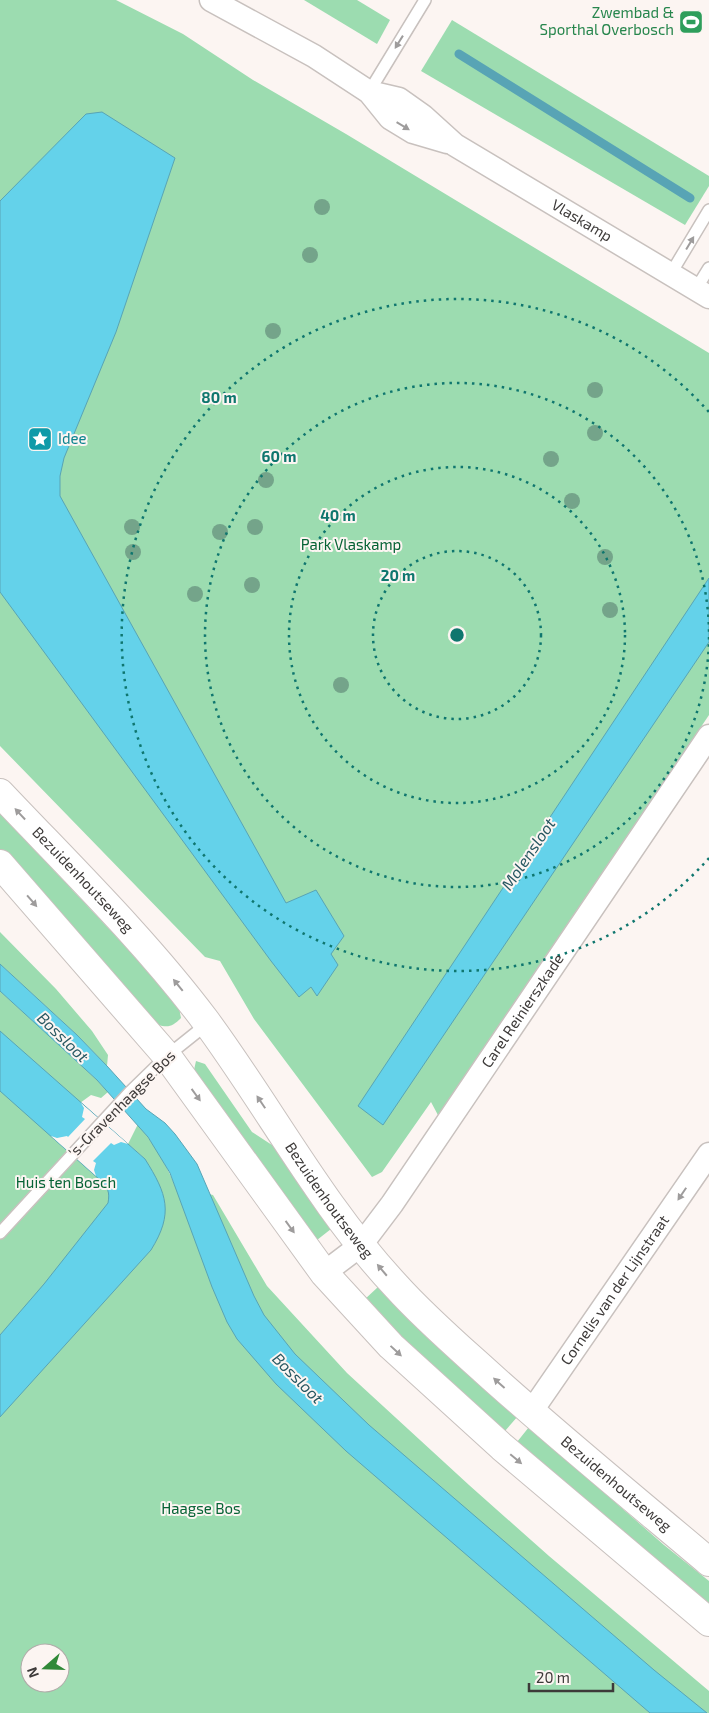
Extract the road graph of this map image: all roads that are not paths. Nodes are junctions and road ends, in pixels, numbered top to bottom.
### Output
1 (212, 0) edge
2 (425, 0) edge
3 (369, 92) junction
4 (709, 210) edge
5 (709, 268) edge
6 (670, 275) junction
7 (702, 293) edge
8 (709, 736) edge
9 (0, 793) edge
10 (0, 864) edge
11 (207, 1024) junction
12 (167, 1056) junction
13 (706, 1163) edge
14 (0, 1233) edge
15 (361, 1246) junction
16 (324, 1273) junction
17 (531, 1412) junction
18 (709, 1562) edge
19 (709, 1622) edge

1 - 3 street, Vlaskamp
2 -> 3 lane
3 - 6 street, Vlaskamp
6 -> 4 lane
5 - 7 lane
6 - 7 street, Vlaskamp
8 - 15 street, Carel Reinierszkade
11 -> 9 main road, Bezuidenhoutseweg
10 -> 12 main road
11 - 12 lane, 's-Gravenhaagse Bos
15 -> 11 main road, Bezuidenhoutseweg
12 - 14 lane, 's-Gravenhaagse Bos
12 -> 16 main road
13 -> 17 street, Cornelis van der Lijnstraat
15 - 16 street, Carel Reinierszkade
17 -> 15 main road, Bezuidenhoutseweg
16 -> 19 main road
17 - 18 main road, Bezuidenhoutseweg

